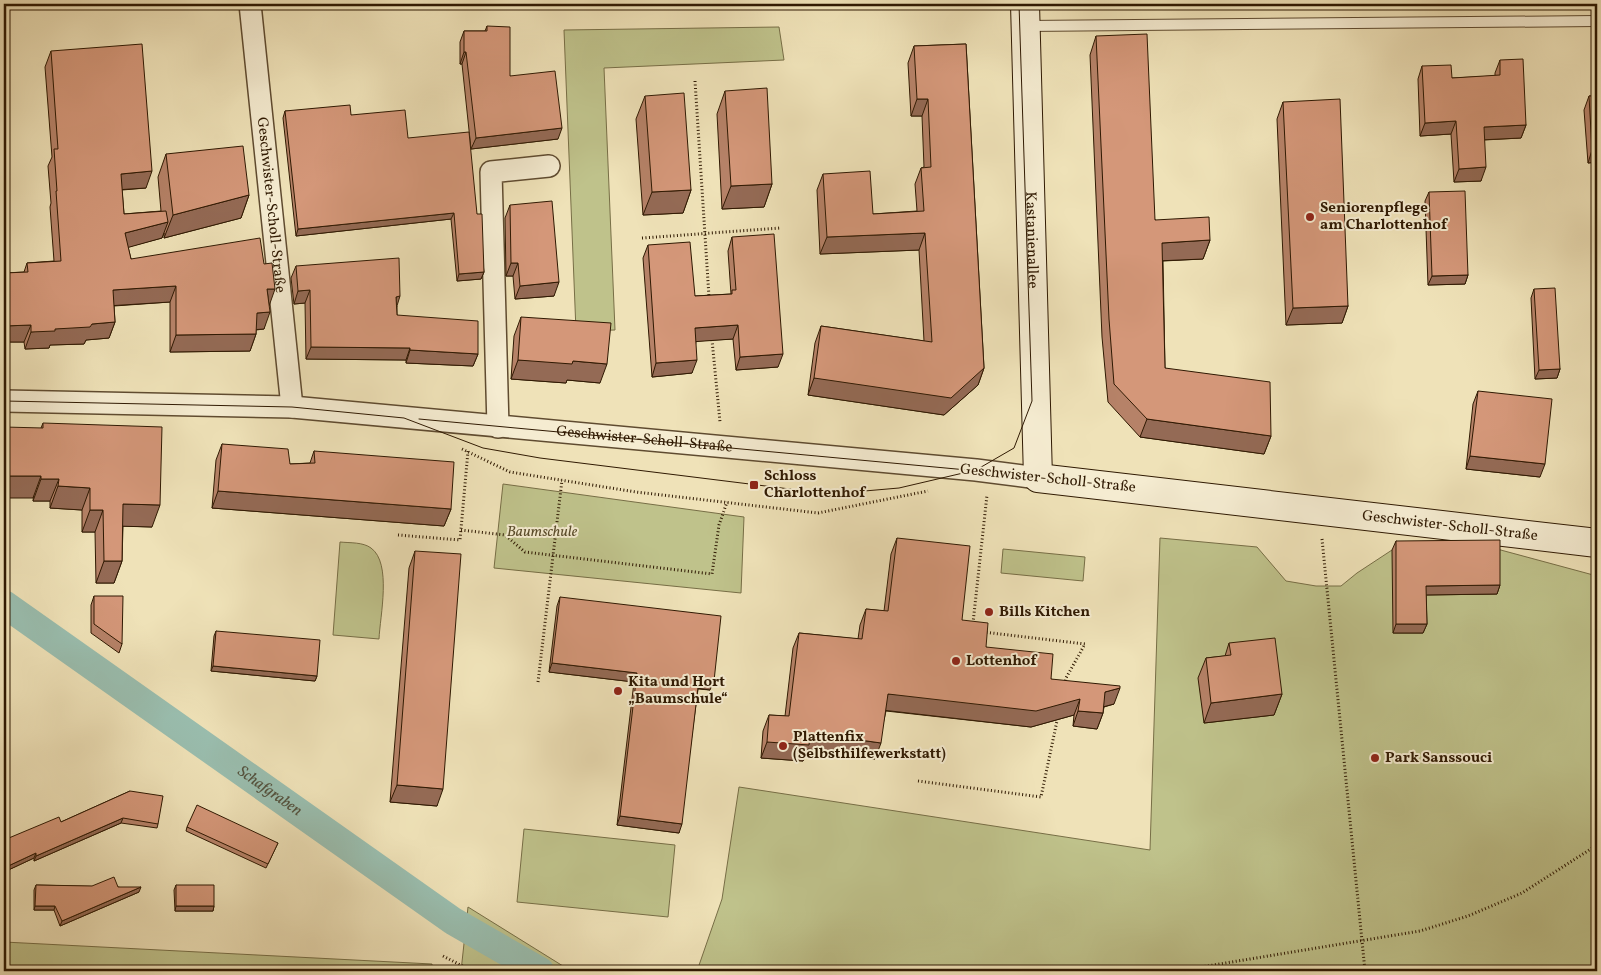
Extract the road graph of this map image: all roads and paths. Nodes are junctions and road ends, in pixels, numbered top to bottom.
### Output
1 (250, 4) edge
2 (1025, 15) edge
3 (1597, 21) edge
4 (695, 81) dead end
5 (549, 166) dead end
6 (780, 228) dead end
7 (705, 234) junction
8 (642, 238) dead end
9 (710, 305) edge
10 (712, 340) edge
11 (4, 400) edge
12 (292, 407) junction
13 (498, 427) junction
14 (723, 447) junction
15 (460, 448) dead end
16 (468, 451) junction
17 (989, 472) junction
18 (1038, 478) junction
19 (562, 480) junction
20 (928, 491) dead end
21 (726, 502) junction
22 (1320, 510) junction
23 (461, 530) junction
24 (398, 535) dead end
25 (1597, 543) edge
26 (553, 555) junction
27 (972, 631) edge
28 (982, 632) edge
29 (538, 682) dead end
30 (1064, 687) edge
31 (1058, 715) edge
32 (918, 781) dead end
33 (1597, 845) edge
34 (1362, 940) junction
35 (443, 956) dead end
36 (472, 971) edge
37 (1177, 971) edge
38 (1365, 971) edge

1 - 12 street, Geschwister-Scholl-Straße
2 - 3 lane
2 - 18 street, Kastanienallee
4 - 7 path
5 - 13 street
6 - 7 path
7 - 8 path
7 - 9 path
10 - 14 path
11 - 12 street, Geschwister-Scholl-Straße
12 - 13 street, Geschwister-Scholl-Straße
13 - 14 street, Geschwister-Scholl-Straße
14 - 17 street, Geschwister-Scholl-Straße
15 - 16 path
16 - 19 path
16 - 23 path
17 - 18 street, Geschwister-Scholl-Straße
17 - 27 path
18 - 22 street, Geschwister-Scholl-Straße
19 - 21 path
19 - 26 path
20 - 21 path
21 - 26 path
22 - 25 street, Geschwister-Scholl-Straße
22 - 34 path
23 - 24 path
23 - 26 path
26 - 29 path
28 - 30 path
31 - 32 path
33 - 34 path
34 - 37 path
34 - 38 path
35 - 36 path

